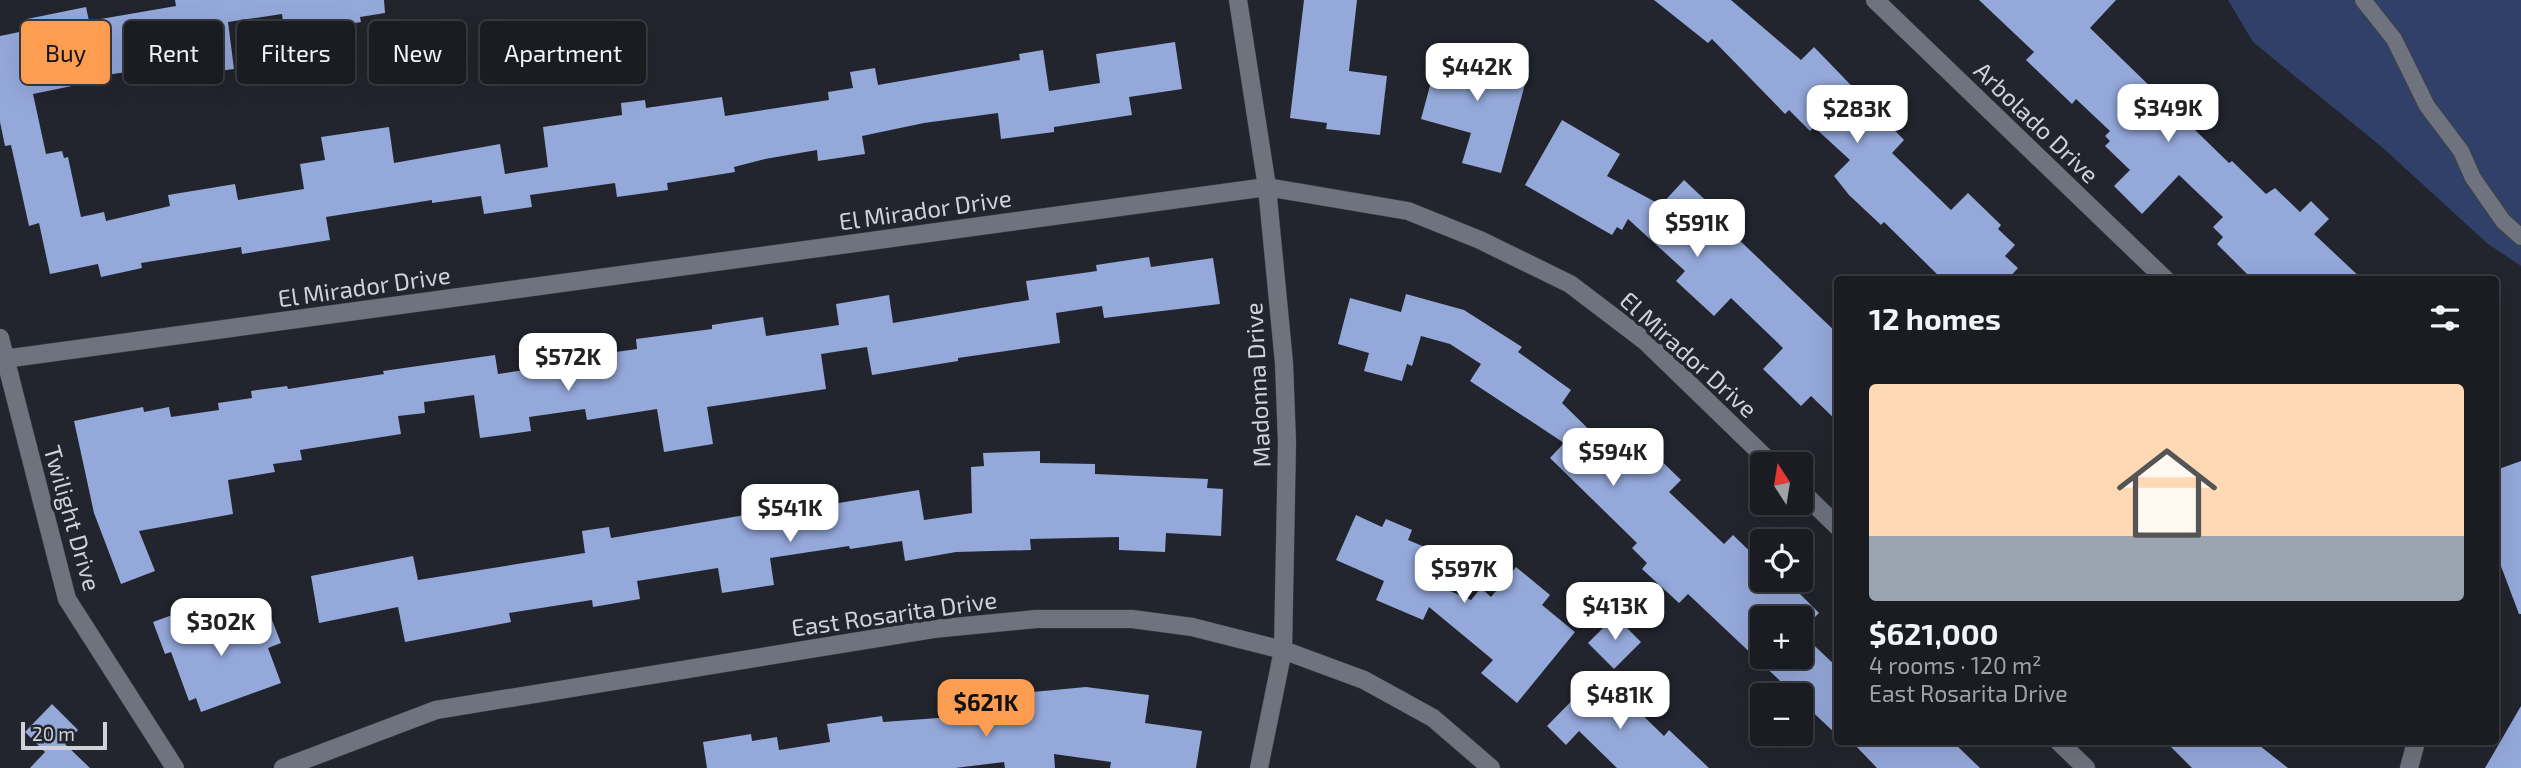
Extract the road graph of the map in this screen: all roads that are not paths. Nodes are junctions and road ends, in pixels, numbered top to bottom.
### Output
1 (1238, 0) edge
2 (1875, 0) edge
3 (2363, 0) edge
4 (1266, 187) junction
5 (2521, 237) edge
6 (2162, 276) edge
7 (0, 338) edge
8 (4, 359) junction
9 (1760, 452) edge
10 (1813, 503) edge
11 (1834, 523) edge
12 (1283, 650) junction
13 (2062, 745) edge
14 (2415, 745) edge
15 (175, 768) edge
16 (283, 768) edge
17 (1259, 768) edge
18 (1491, 768) edge
19 (2086, 768) edge
20 (2409, 768) edge

1 - 4 street, Madonna Drive
2 - 6 street, Arbolado Drive
3 - 5 lane
4 - 8 street, El Mirador Drive
4 - 9 street, El Mirador Drive
4 - 12 street, Madonna Drive
7 - 8 street, Twilight Drive
8 - 15 street, Twilight Drive
10 - 11 street
12 - 16 street, East Rosarita Drive
12 - 17 street, Madonna Drive
12 - 18 street, East Rosarita Drive
13 - 19 street
14 - 20 street

